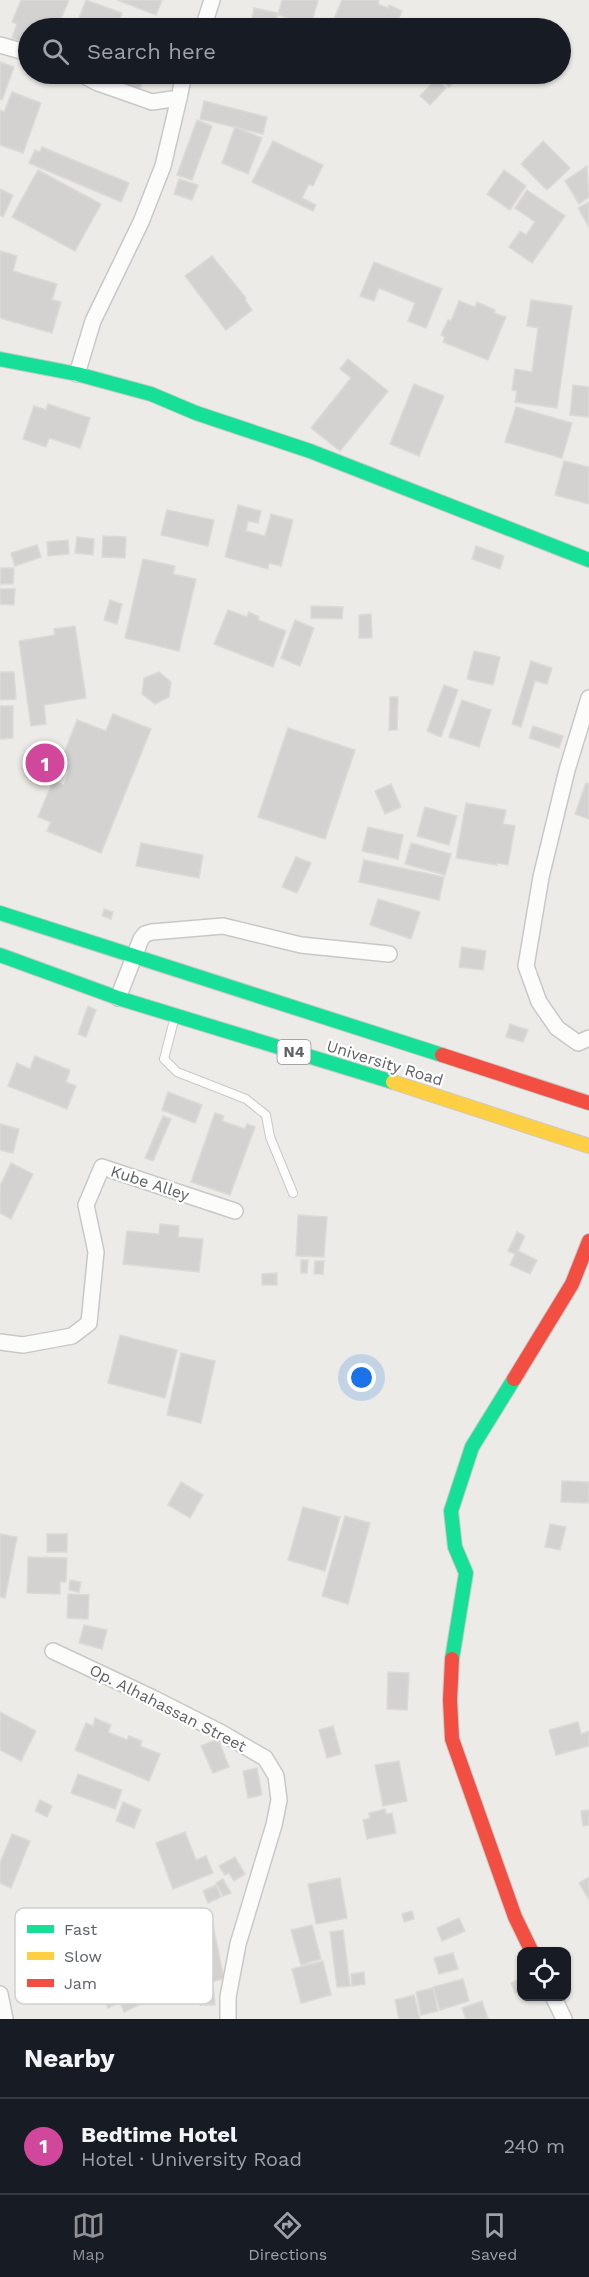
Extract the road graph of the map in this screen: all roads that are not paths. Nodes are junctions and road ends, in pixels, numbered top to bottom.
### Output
1 (212, 0) edge
2 (206, 18) edge
3 (0, 45) edge
4 (18, 50) edge
5 (101, 84) edge
6 (182, 84) edge
7 (179, 98) junction
8 (0, 359) edge
9 (77, 374) junction
10 (589, 560) edge
11 (589, 698) edge
12 (0, 913) edge
13 (389, 954) dead end
14 (0, 955) edge
15 (133, 957) junction
16 (118, 998) junction
17 (175, 1015) junction
18 (589, 1038) edge
19 (589, 1103) edge
20 (589, 1146) edge
21 (293, 1193) dead end
22 (235, 1210) dead end
23 (589, 1241) edge
24 (0, 1342) edge
25 (53, 1651) dead end
26 (530, 1947) edge
27 (0, 1994) edge
28 (555, 2001) edge
29 (5, 2019) edge
30 (228, 2019) edge
31 (564, 2019) edge

1 - 2 street
3 - 4 street
5 - 7 street
6 - 7 street
7 - 9 street
8 - 9 main road
9 - 10 main road
11 - 18 street
12 - 15 main road, University Road / N4
13 - 15 street
14 - 16 main road, University Road / N4
15 - 16 street
15 - 19 main road, University Road / N4
16 - 17 main road, University Road / N4
17 - 20 main road, University Road / N4
17 - 21 lane
22 - 24 street, Kube Alley
23 - 26 main road
25 - 30 street, Op. Alhahassan Street
27 - 29 street
28 - 31 street

